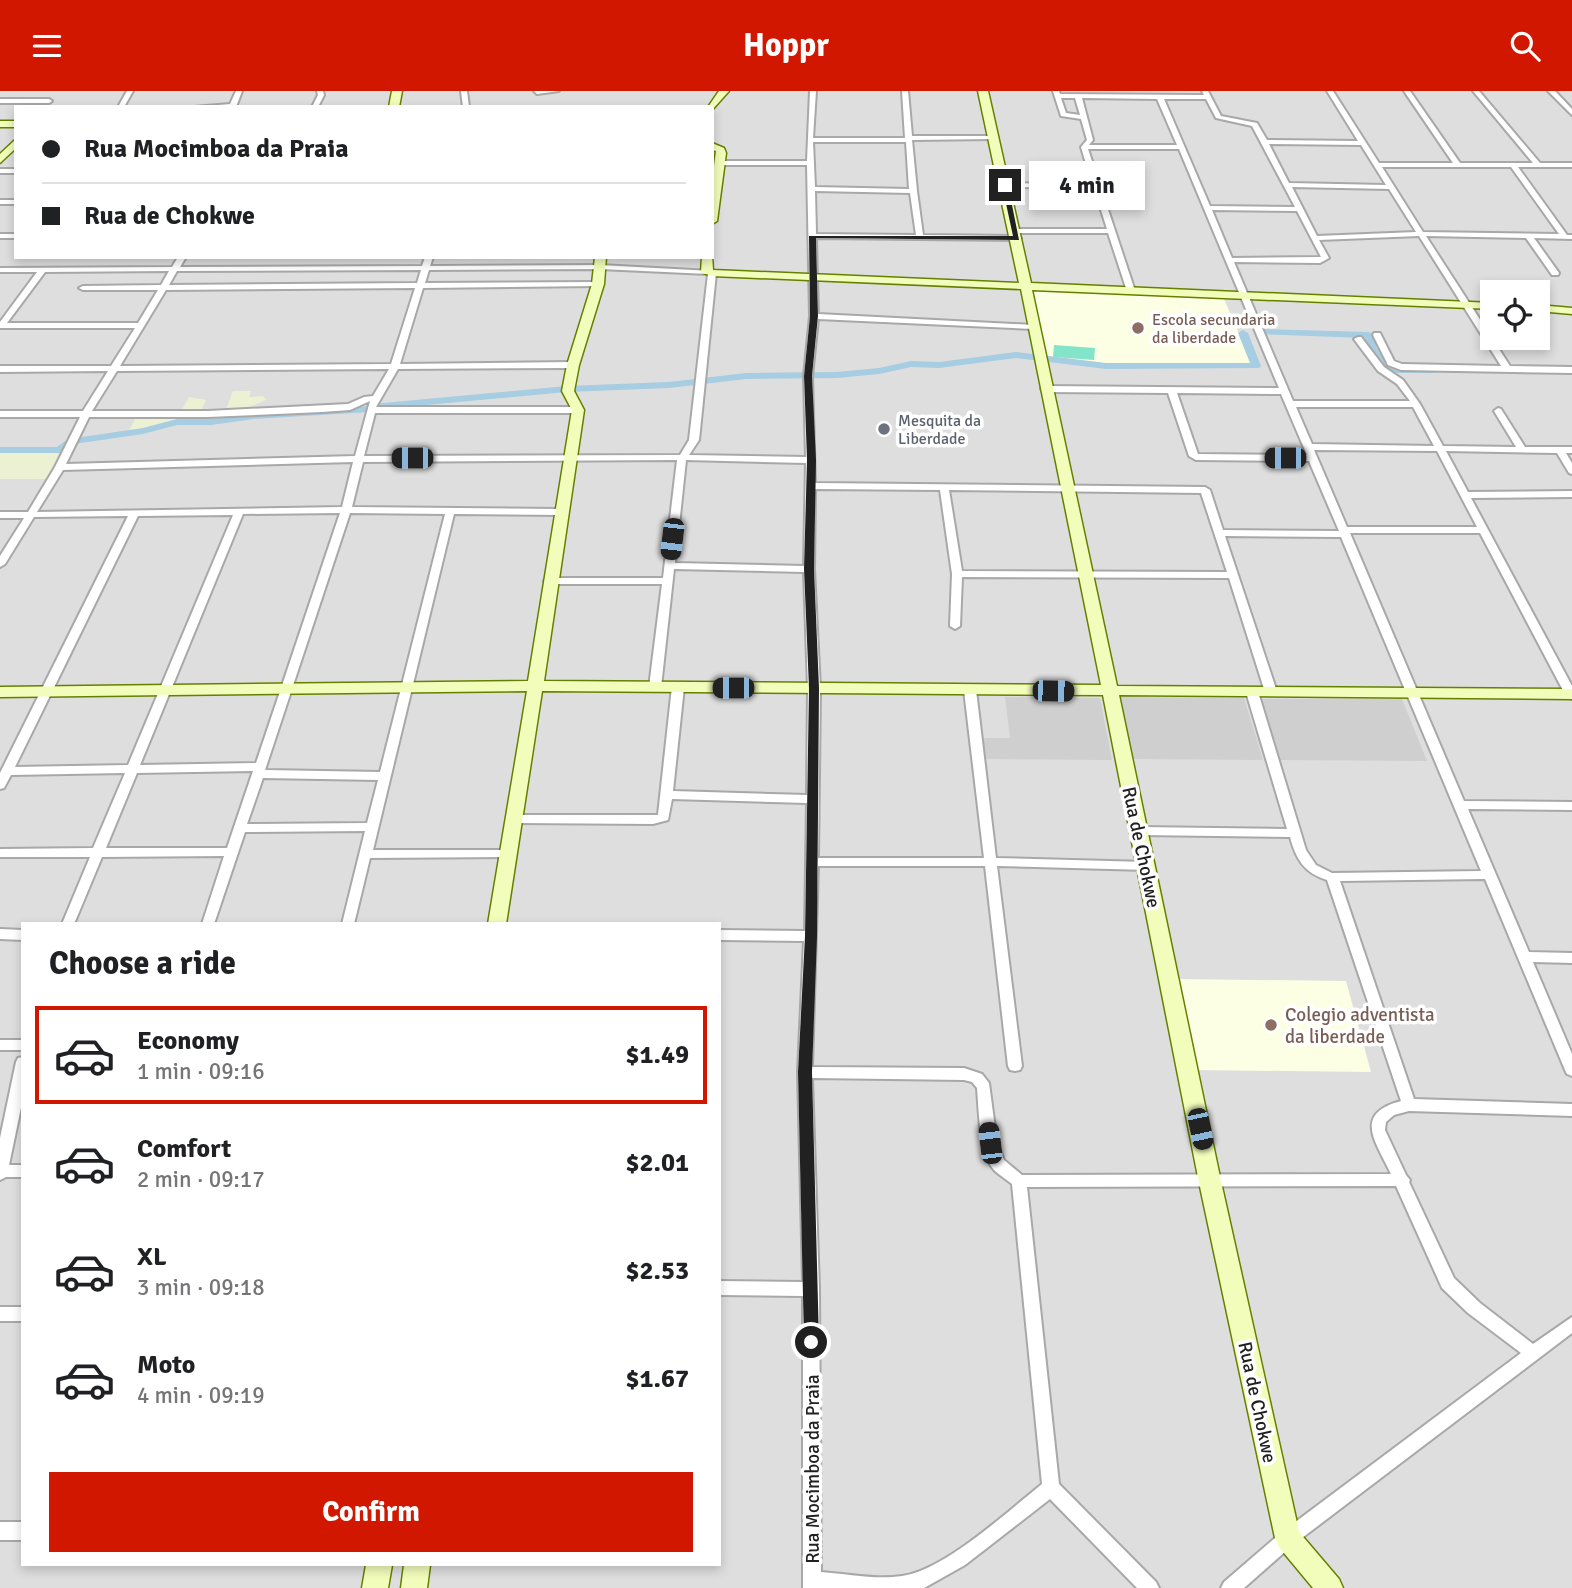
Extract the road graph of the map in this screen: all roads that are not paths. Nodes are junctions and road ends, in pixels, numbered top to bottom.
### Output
1 (56, 91) edge
2 (556, 91) edge
3 (813, 91) edge
4 (905, 91) edge
5 (983, 91) edge
6 (1330, 91) edge
7 (1407, 91) edge
8 (1476, 91) edge
9 (1551, 91) edge
10 (1057, 93) edge
11 (537, 94) edge
12 (1132, 94) edge
13 (1207, 94) edge
14 (1078, 96) junction
15 (1160, 97) junction
16 (0, 101) edge
17 (47, 104) edge
18 (1572, 113) edge
19 (1082, 117) junction
20 (994, 137) junction
21 (908, 139) junction
22 (810, 140) junction
23 (1266, 142) junction
24 (1363, 143) junction
25 (14, 144) edge
26 (714, 146) edge
27 (1084, 147) junction
28 (1181, 147) junction
29 (0, 160) edge
30 (718, 163) junction
31 (811, 163) junction
32 (1378, 165) junction
33 (1458, 165) junction
34 (1513, 165) junction
35 (1538, 165) junction
36 (1572, 165) edge
37 (1005, 185) junction
38 (1096, 185) junction
39 (1288, 185) junction
40 (1390, 187) junction
41 (812, 189) junction
42 (913, 191) junction
43 (714, 204) edge
44 (1208, 208) junction
45 (1300, 209) junction
46 (1111, 232) junction
47 (1420, 234) junction
48 (1016, 235) junction
49 (812, 236) junction
50 (1528, 236) junction
51 (920, 237) junction
52 (1569, 237) edge
53 (1314, 238) junction
54 (181, 259) edge
55 (428, 259) edge
56 (708, 259) edge
57 (1231, 260) junction
58 (601, 262) edge
59 (426, 267) junction
60 (0, 270) edge
61 (43, 270) junction
62 (174, 270) junction
63 (709, 272) junction
64 (1555, 273) dead end
65 (811, 277) junction
66 (598, 284) junction
67 (421, 285) junction
68 (1024, 286) junction
69 (163, 287) junction
70 (83, 288) dead end
71 (1131, 291) junction
72 (1244, 295) junction
73 (1467, 305) junction
74 (1480, 306) edge
75 (1550, 308) edge
76 (1572, 309) edge
77 (814, 316) junction
78 (140, 325) junction
79 (1, 326) edge
80 (1034, 327) junction
81 (1377, 335) dead end
82 (1358, 339) dead end
83 (573, 365) junction
84 (396, 366) junction
85 (116, 368) junction
86 (0, 369) edge
87 (1507, 369) junction
88 (1572, 370) edge
89 (1045, 389) junction
90 (1172, 391) junction
91 (1284, 391) junction
92 (376, 398) junction
93 (1290, 404) junction
94 (1416, 404) junction
95 (578, 410) junction
96 (371, 411) junction
97 (1498, 411) dead end
98 (0, 414) edge
99 (86, 414) junction
100 (1439, 450) junction
101 (1523, 450) junction
102 (1560, 450) junction
103 (1572, 450) edge
104 (1310, 453) junction
105 (570, 457) junction
106 (682, 457) junction
107 (360, 458) junction
108 (811, 460) junction
109 (60, 467) junction
110 (1572, 471) edge
111 (811, 486) junction
112 (944, 487) junction
113 (1066, 487) junction
114 (1572, 494) edge
115 (1466, 495) junction
116 (345, 510) junction
117 (239, 512) junction
118 (450, 512) junction
119 (560, 512) junction
120 (134, 514) junction
121 (0, 515) edge
122 (29, 515) junction
123 (1484, 530) junction
124 (1344, 532) junction
125 (1218, 533) junction
126 (0, 564) edge
127 (669, 566) junction
128 (809, 569) junction
129 (957, 574) junction
130 (1086, 574) junction
131 (1231, 575) junction
132 (548, 581) junction
133 (668, 581) junction
134 (955, 625) dead end
135 (535, 686) junction
136 (654, 687) junction
137 (678, 687) junction
138 (286, 688) junction
139 (407, 688) junction
140 (814, 688) junction
141 (164, 690) junction
142 (970, 690) junction
143 (0, 692) edge
144 (48, 692) junction
145 (1109, 692) junction
146 (1252, 692) junction
147 (1271, 692) junction
148 (1411, 693) junction
149 (1572, 695) edge
150 (134, 769) junction
151 (259, 771) junction
152 (385, 776) junction
153 (3, 777) edge
154 (667, 795) junction
155 (813, 799) junction
156 (1459, 805) junction
157 (1572, 806) edge
158 (517, 819) junction
159 (372, 827) junction
160 (241, 828) junction
161 (1140, 831) junction
162 (1295, 833) junction
163 (96, 852) junction
164 (232, 852) junction
165 (0, 853) edge
166 (366, 854) junction
167 (510, 855) junction
168 (812, 862) junction
169 (990, 862) junction
170 (1147, 866) junction
171 (1492, 875) junction
172 (1332, 877) junction
173 (69, 922) edge
174 (209, 922) edge
175 (349, 922) edge
176 (496, 922) edge
177 (0, 934) edge
178 (21, 935) edge
179 (721, 935) edge
180 (811, 936) junction
181 (1525, 957) junction
182 (1572, 958) edge
183 (0, 1045) edge
184 (21, 1045) edge
185 (1015, 1066) dead end
186 (1572, 1070) edge
187 (21, 1072) edge
188 (805, 1072) junction
189 (1409, 1105) junction
190 (1572, 1110) edge
191 (21, 1171) edge
192 (0, 1172) edge
193 (1403, 1180) junction
194 (1018, 1181) junction
195 (1210, 1182) junction
196 (721, 1288) edge
197 (811, 1289) junction
198 (0, 1314) edge
199 (21, 1314) edge
200 (1572, 1324) edge
201 (1533, 1353) junction
202 (1051, 1488) junction
203 (0, 1531) edge
204 (21, 1531) edge
205 (1287, 1538) junction
206 (379, 1566) edge
207 (417, 1566) edge
208 (812, 1584) edge
209 (375, 1588) edge
210 (414, 1588) edge
211 (1150, 1588) edge
212 (1230, 1588) edge
213 (1331, 1588) edge

1 - 17 street
2 - 11 street
3 - 22 street, Rua Mocimboa da Praia
4 - 21 street
5 - 20 street, Rua de Chokwe
6 - 24 street
7 - 33 street
8 - 35 street
9 - 18 street
10 - 14 street
10 - 19 street
12 - 14 street
12 - 15 street
13 - 15 street
13 - 23 street
14 - 19 street
15 - 28 street
16 - 17 street
19 - 27 street
20 - 21 street
20 - 37 street, Rua de Chokwe
21 - 22 street
21 - 42 street
22 - 31 street, Rua Mocimboa da Praia
23 - 24 street
23 - 39 street
24 - 32 street
25 - 29 street
26 - 30 street
27 - 28 street
27 - 38 street
28 - 44 street
30 - 31 street
30 - 43 street
31 - 41 street, Rua Mocimboa da Praia
32 - 33 street
32 - 40 street
33 - 34 street
34 - 35 street
34 - 52 street
35 - 36 street
37 - 38 street
37 - 48 street, Rua de Chokwe
38 - 46 street
39 - 40 street
39 - 45 street
40 - 47 street
41 - 42 street
41 - 49 street, Rua Mocimboa da Praia
42 - 51 street
44 - 45 street
44 - 57 street
45 - 53 street
46 - 48 street
46 - 71 street
47 - 50 street
47 - 53 street
47 - 73 street
48 - 51 street
48 - 68 street, Rua de Chokwe
49 - 51 street
49 - 65 street, Rua Mocimboa da Praia
50 - 52 street
50 - 64 street
53 - 57 street
54 - 62 street
55 - 59 street
56 - 63 street
57 - 72 street
58 - 59 street
58 - 63 street
58 - 66 street
59 - 62 street
59 - 67 street
60 - 61 street
61 - 62 street
61 - 79 street
62 - 69 street
63 - 65 street
63 - 106 street
65 - 68 street
65 - 77 street, Rua Mocimboa da Praia
66 - 67 street
66 - 83 street
67 - 69 street
67 - 84 street
68 - 71 street
68 - 80 street, Rua de Chokwe
69 - 70 street
69 - 78 street
71 - 72 street
72 - 73 street
72 - 91 street
73 - 74 street
73 - 87 street
75 - 76 street
77 - 80 street
77 - 108 street, Rua Mocimboa da Praia
78 - 79 street
78 - 85 street
80 - 89 street, Rua de Chokwe
81 - 87 street
82 - 94 street
83 - 84 street
83 - 95 street
84 - 85 street
84 - 92 street
85 - 86 street
85 - 99 street
87 - 88 street
89 - 90 street
89 - 113 street, Rua de Chokwe
90 - 91 street
90 - 104 street
91 - 93 street
92 - 96 street
92 - 99 street
93 - 94 street
93 - 104 street
94 - 100 street
95 - 96 street
95 - 105 street
96 - 107 street
97 - 101 street
98 - 99 street
99 - 109 street
100 - 101 street
100 - 104 street
100 - 115 street
101 - 102 street
102 - 103 street
102 - 110 street
104 - 124 street
105 - 106 street
105 - 107 street
105 - 119 street
106 - 108 street
106 - 127 street
107 - 109 street
107 - 116 street
108 - 111 street, Rua Mocimboa da Praia
109 - 122 street
111 - 112 street
111 - 128 street, Rua Mocimboa da Praia
112 - 113 street
112 - 129 street
113 - 125 street
113 - 130 street, Rua de Chokwe
114 - 115 street
115 - 123 street
116 - 117 street
116 - 118 street
116 - 138 street
117 - 120 street
117 - 141 street
118 - 119 street
118 - 139 street
119 - 132 street
120 - 122 street
120 - 144 street
121 - 122 street
122 - 126 street
123 - 124 street
123 - 149 street
124 - 125 street
124 - 148 street
125 - 131 street
127 - 128 street
127 - 133 street
128 - 140 street, Rua Mocimboa da Praia
129 - 130 street
129 - 134 street
130 - 131 street
130 - 145 street, Rua de Chokwe
131 - 147 street
132 - 133 street
132 - 135 street
133 - 136 street
135 - 136 street
135 - 139 street
135 - 158 street
136 - 137 street
137 - 140 street
137 - 154 street
138 - 139 street
138 - 141 street
138 - 151 street
139 - 152 street
140 - 142 street
140 - 155 street, Rua Mocimboa da Praia
141 - 144 street
141 - 150 street
142 - 145 street
142 - 169 street
143 - 144 street
144 - 153 street
145 - 146 street
145 - 161 street, Rua de Chokwe
146 - 147 street
146 - 162 street
147 - 148 street
148 - 149 street
148 - 156 street
150 - 151 street
150 - 153 street
150 - 163 street
151 - 152 street
151 - 160 street
152 - 159 street
154 - 155 street
154 - 158 street
155 - 168 street, Rua Mocimboa da Praia
156 - 157 street
156 - 171 street
158 - 167 street
159 - 160 street
159 - 166 street
160 - 164 street
161 - 162 street
161 - 170 street, Rua de Chokwe
162 - 172 street
163 - 164 street
163 - 165 street
163 - 173 street
164 - 174 street
166 - 167 street
166 - 175 street
167 - 176 street
168 - 169 street
168 - 180 street, Rua Mocimboa da Praia
169 - 170 street
169 - 185 street
170 - 195 street, Rua de Chokwe
171 - 172 street
171 - 181 street
172 - 189 street
177 - 178 street
179 - 180 street
180 - 188 street, Rua Mocimboa da Praia
181 - 182 street
181 - 186 street
183 - 184 street
187 - 192 street
188 - 194 street
188 - 197 street, Rua Mocimboa da Praia
189 - 190 street
189 - 193 street
191 - 192 street
193 - 195 street
193 - 201 street
194 - 195 street
194 - 202 street
195 - 205 street, Rua de Chokwe
196 - 197 street
197 - 208 street, Rua Mocimboa da Praia
198 - 199 street
200 - 201 street
201 - 205 street
202 - 208 street
202 - 211 street
203 - 204 street
205 - 212 street
205 - 213 street, Rua de Chokwe
206 - 209 street
207 - 210 street

